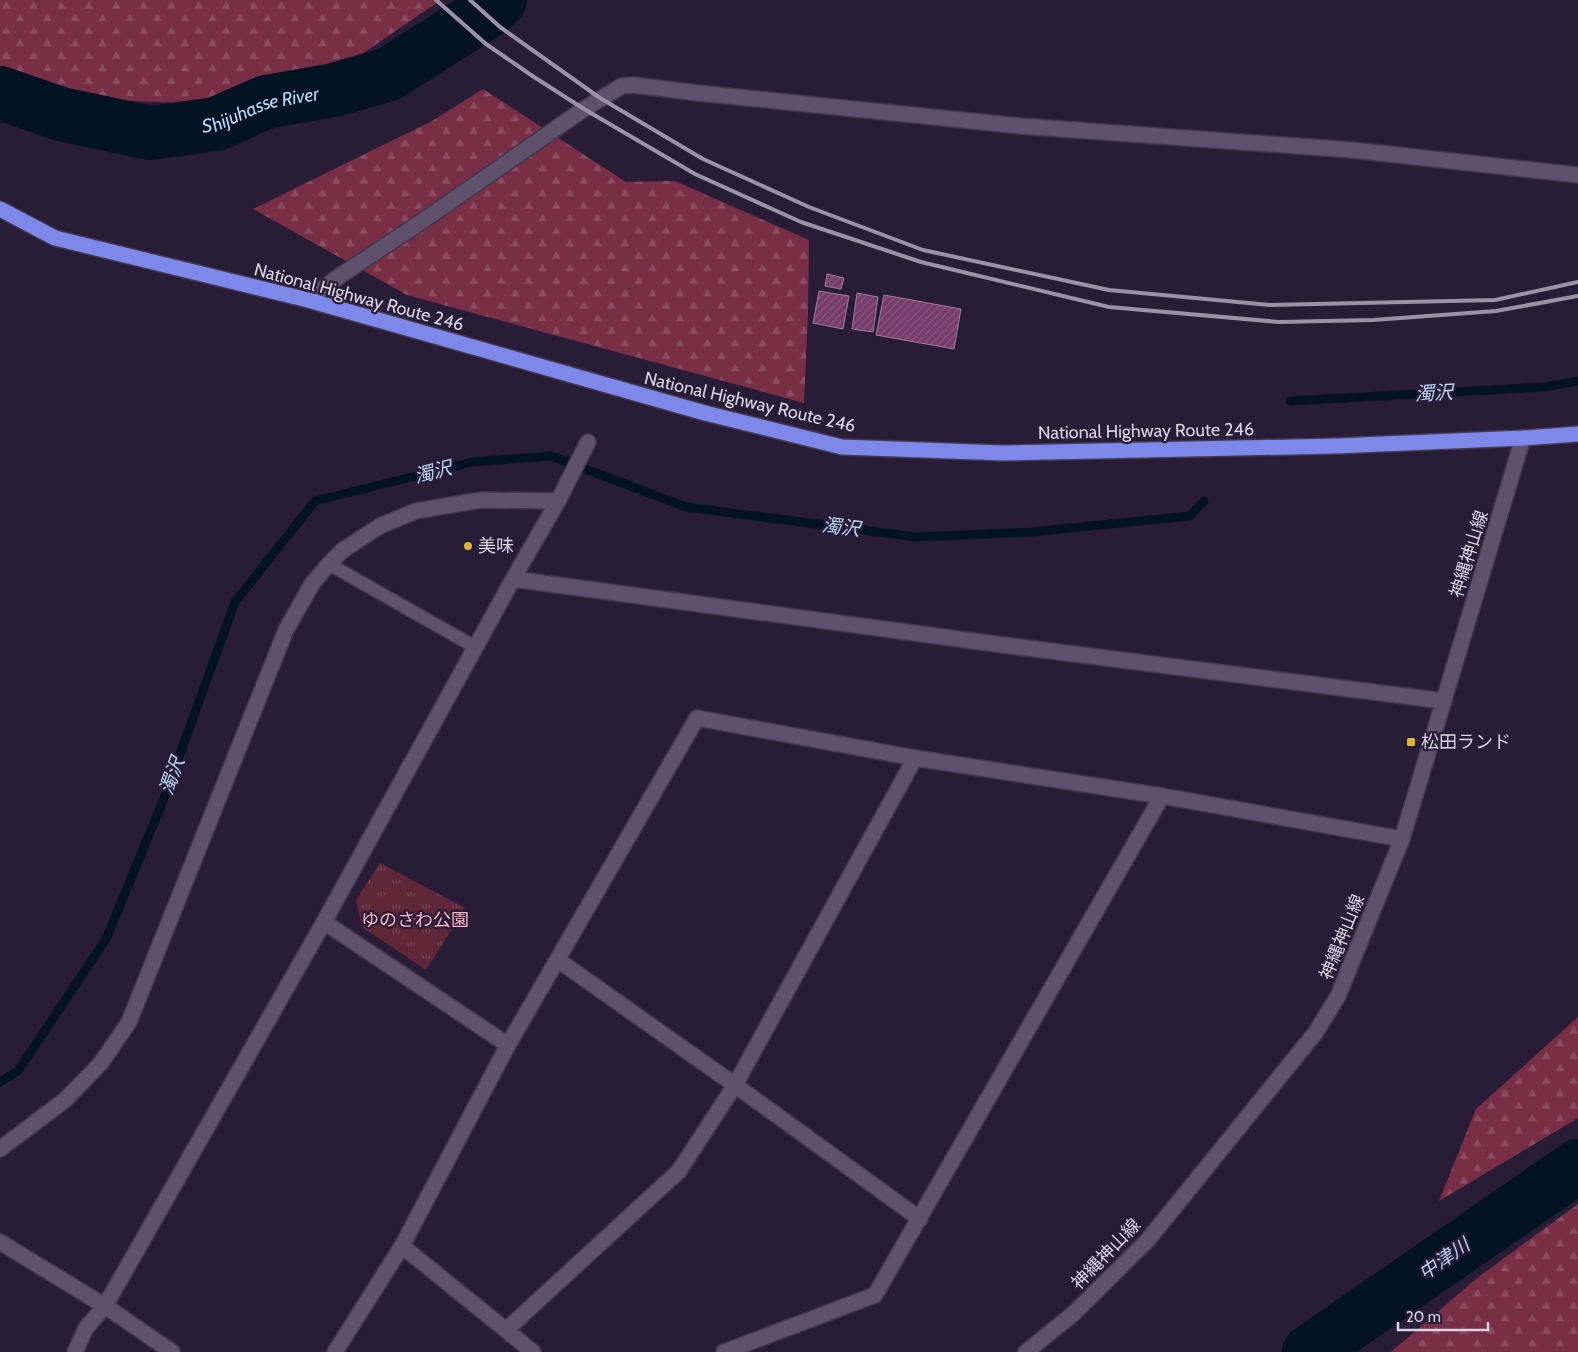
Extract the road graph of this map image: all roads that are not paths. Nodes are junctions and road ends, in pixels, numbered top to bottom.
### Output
1 (1578, 175) edge
2 (0, 209) edge
3 (308, 300) junction
4 (1578, 434) edge
5 (1523, 438) junction
6 (588, 442) dead end
7 (558, 501) junction
8 (329, 564) junction
9 (513, 579) junction
10 (475, 647) junction
11 (1444, 701) junction
12 (915, 758) junction
13 (1162, 796) junction
14 (1402, 839) junction
15 (324, 922) junction
16 (558, 960) junction
17 (508, 1045) junction
18 (735, 1084) junction
19 (0, 1149) edge
20 (920, 1219) junction
21 (0, 1242) edge
22 (402, 1246) junction
23 (105, 1306) junction
24 (506, 1330) junction
25 (75, 1352) edge
26 (172, 1352) edge
27 (334, 1352) edge
28 (533, 1352) edge
29 (724, 1352) edge
30 (1026, 1352) edge

1 - 3 street
2 - 3 highway, National Highway Route 246
3 - 5 highway, National Highway Route 246
4 - 5 highway, National Highway Route 246
5 - 11 street, 神縄神山線
6 - 7 street
7 - 8 street
7 - 9 street
8 - 10 lane
8 - 19 street
9 - 10 street
9 - 11 street
10 - 15 street
11 - 14 street, 神縄神山線
12 - 13 street
12 - 16 street
12 - 18 street
13 - 14 street
13 - 20 street
14 - 30 street, 神縄神山線
15 - 17 street
15 - 23 street
16 - 17 street
16 - 18 street
17 - 22 street
18 - 20 street
18 - 24 street
20 - 29 street
21 - 23 street
22 - 24 street
22 - 27 street
23 - 25 street
23 - 26 street
24 - 28 street

